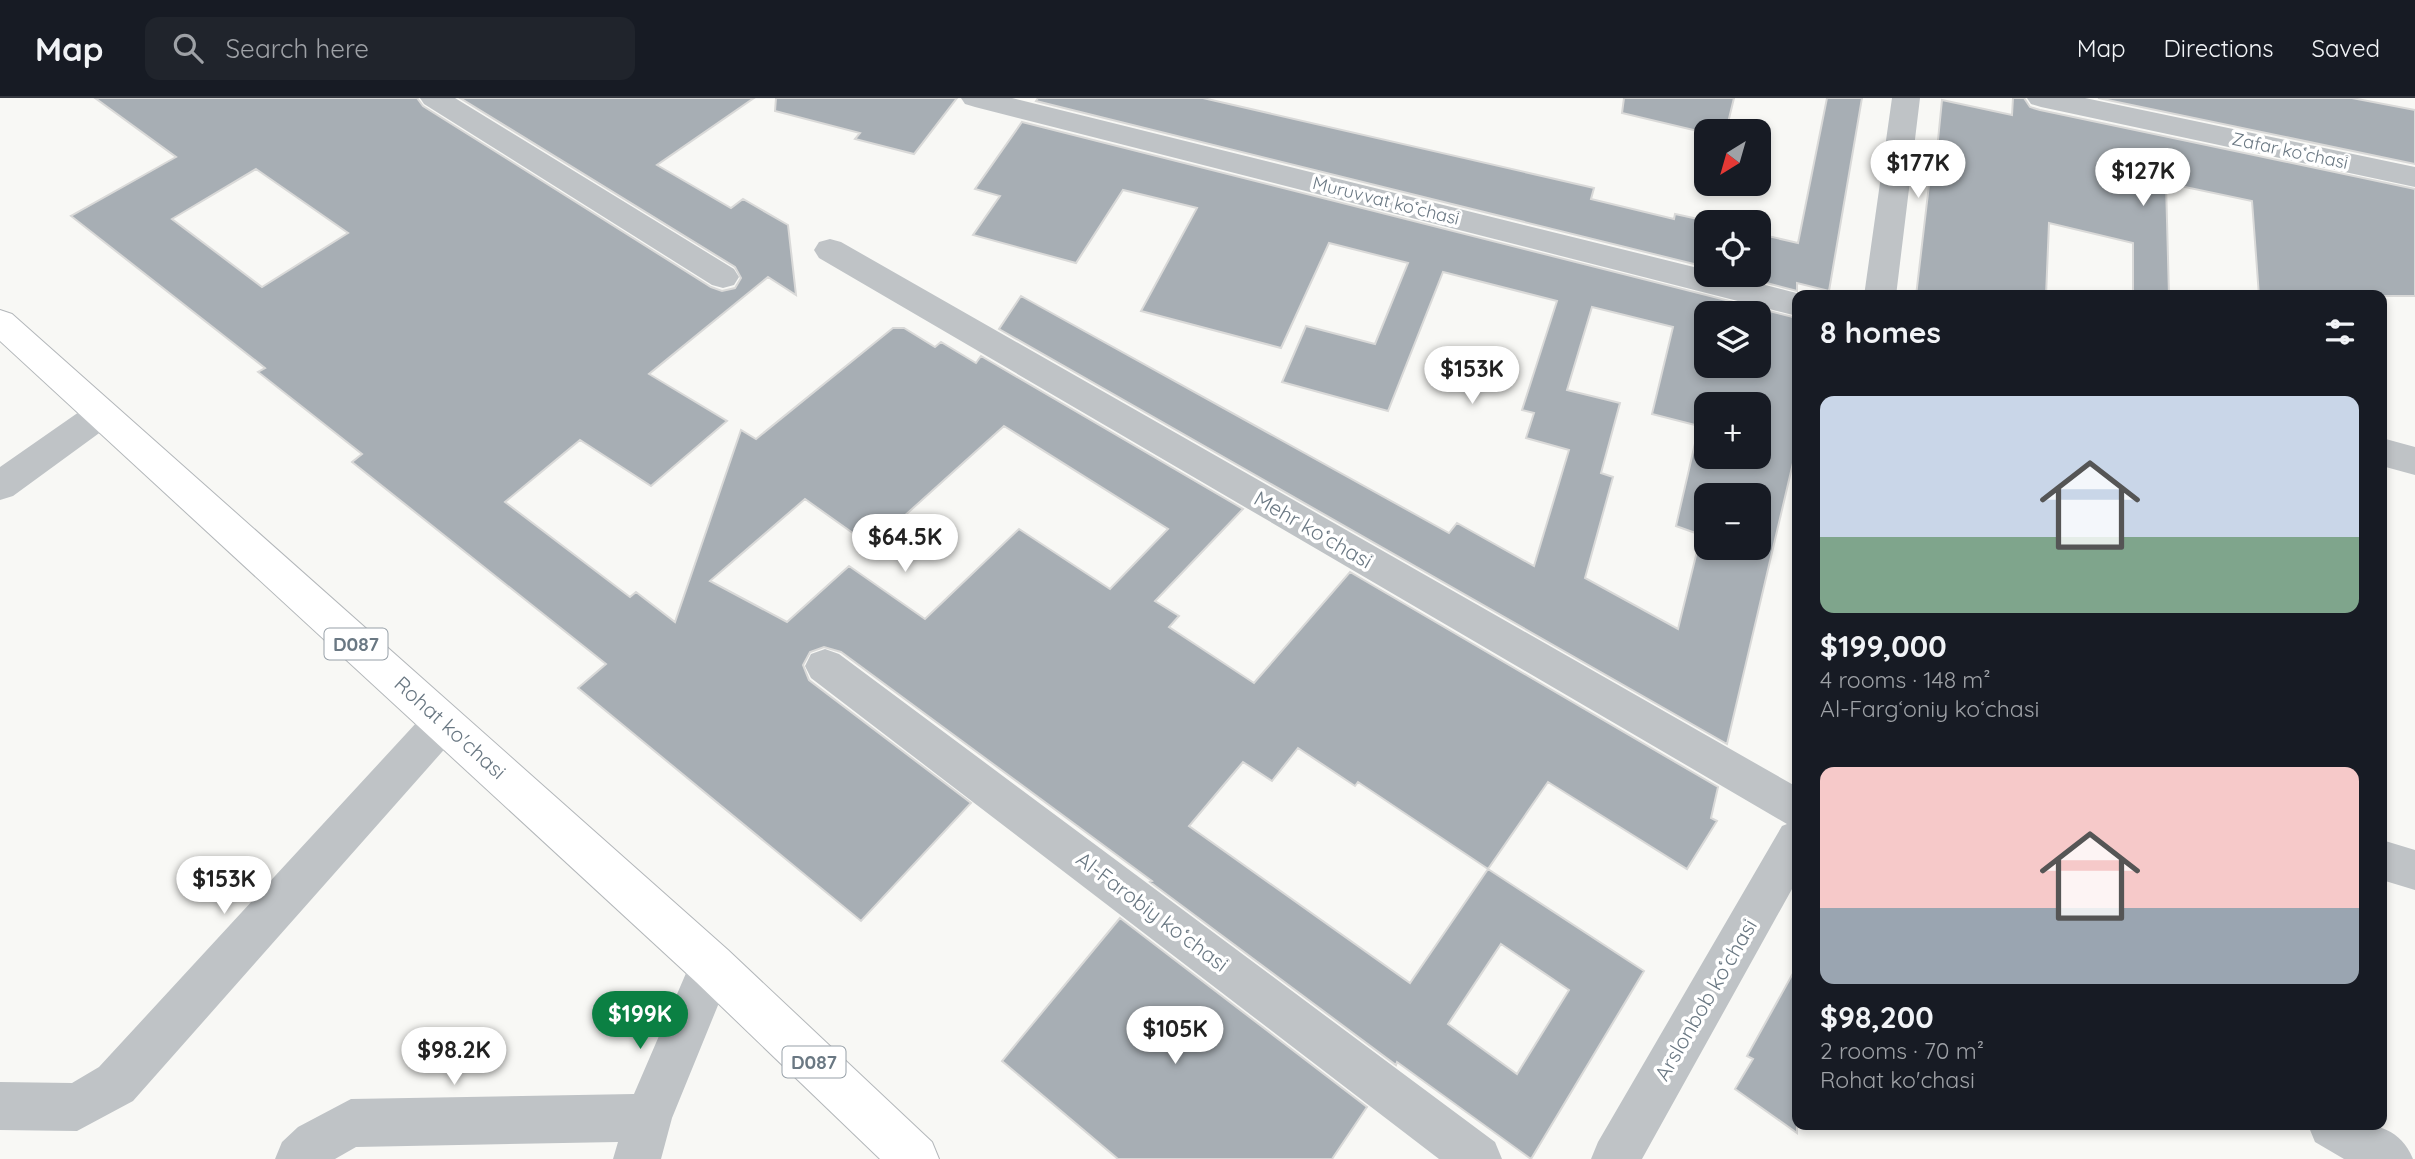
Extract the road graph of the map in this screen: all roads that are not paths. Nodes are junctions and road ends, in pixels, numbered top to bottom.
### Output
1 (434, 98) edge
2 (975, 98) edge
3 (1906, 98) edge
4 (2041, 98) edge
5 (2415, 177) edge
6 (830, 250) dead end
7 (723, 278) dead end
8 (1881, 290) edge
9 (1792, 303) edge
10 (0, 322) edge
11 (101, 414) junction
12 (2387, 453) edge
13 (2415, 461) edge
14 (0, 486) edge
15 (825, 666) dead end
16 (443, 722) junction
17 (1792, 806) edge
18 (1792, 849) edge
19 (2387, 862) edge
20 (2415, 870) edge
21 (712, 966) junction
22 (0, 1106) edge
23 (2340, 1130) edge
24 (643, 1139) edge
25 (299, 1159) edge
26 (915, 1159) edge
27 (1478, 1159) edge
28 (1615, 1159) edge
29 (2389, 1159) edge

1 - 7 street
2 - 9 street, Muruvvat koʻchasi
3 - 8 street
4 - 5 street, Zafar koʻchasi
6 - 17 street, Mehr koʻchasi
10 - 11 main road, Rohat ko'chasi / D087
11 - 14 street
11 - 16 main road, Rohat ko'chasi / D087
12 - 13 street
15 - 27 street, Al-Farobiy koʻchasi
16 - 21 main road, Rohat ko'chasi / D087
16 - 22 street
18 - 28 street, Arslonbob koʻchasi
19 - 20 street
21 - 24 street
21 - 26 main road, D087
23 - 29 street
24 - 25 street

